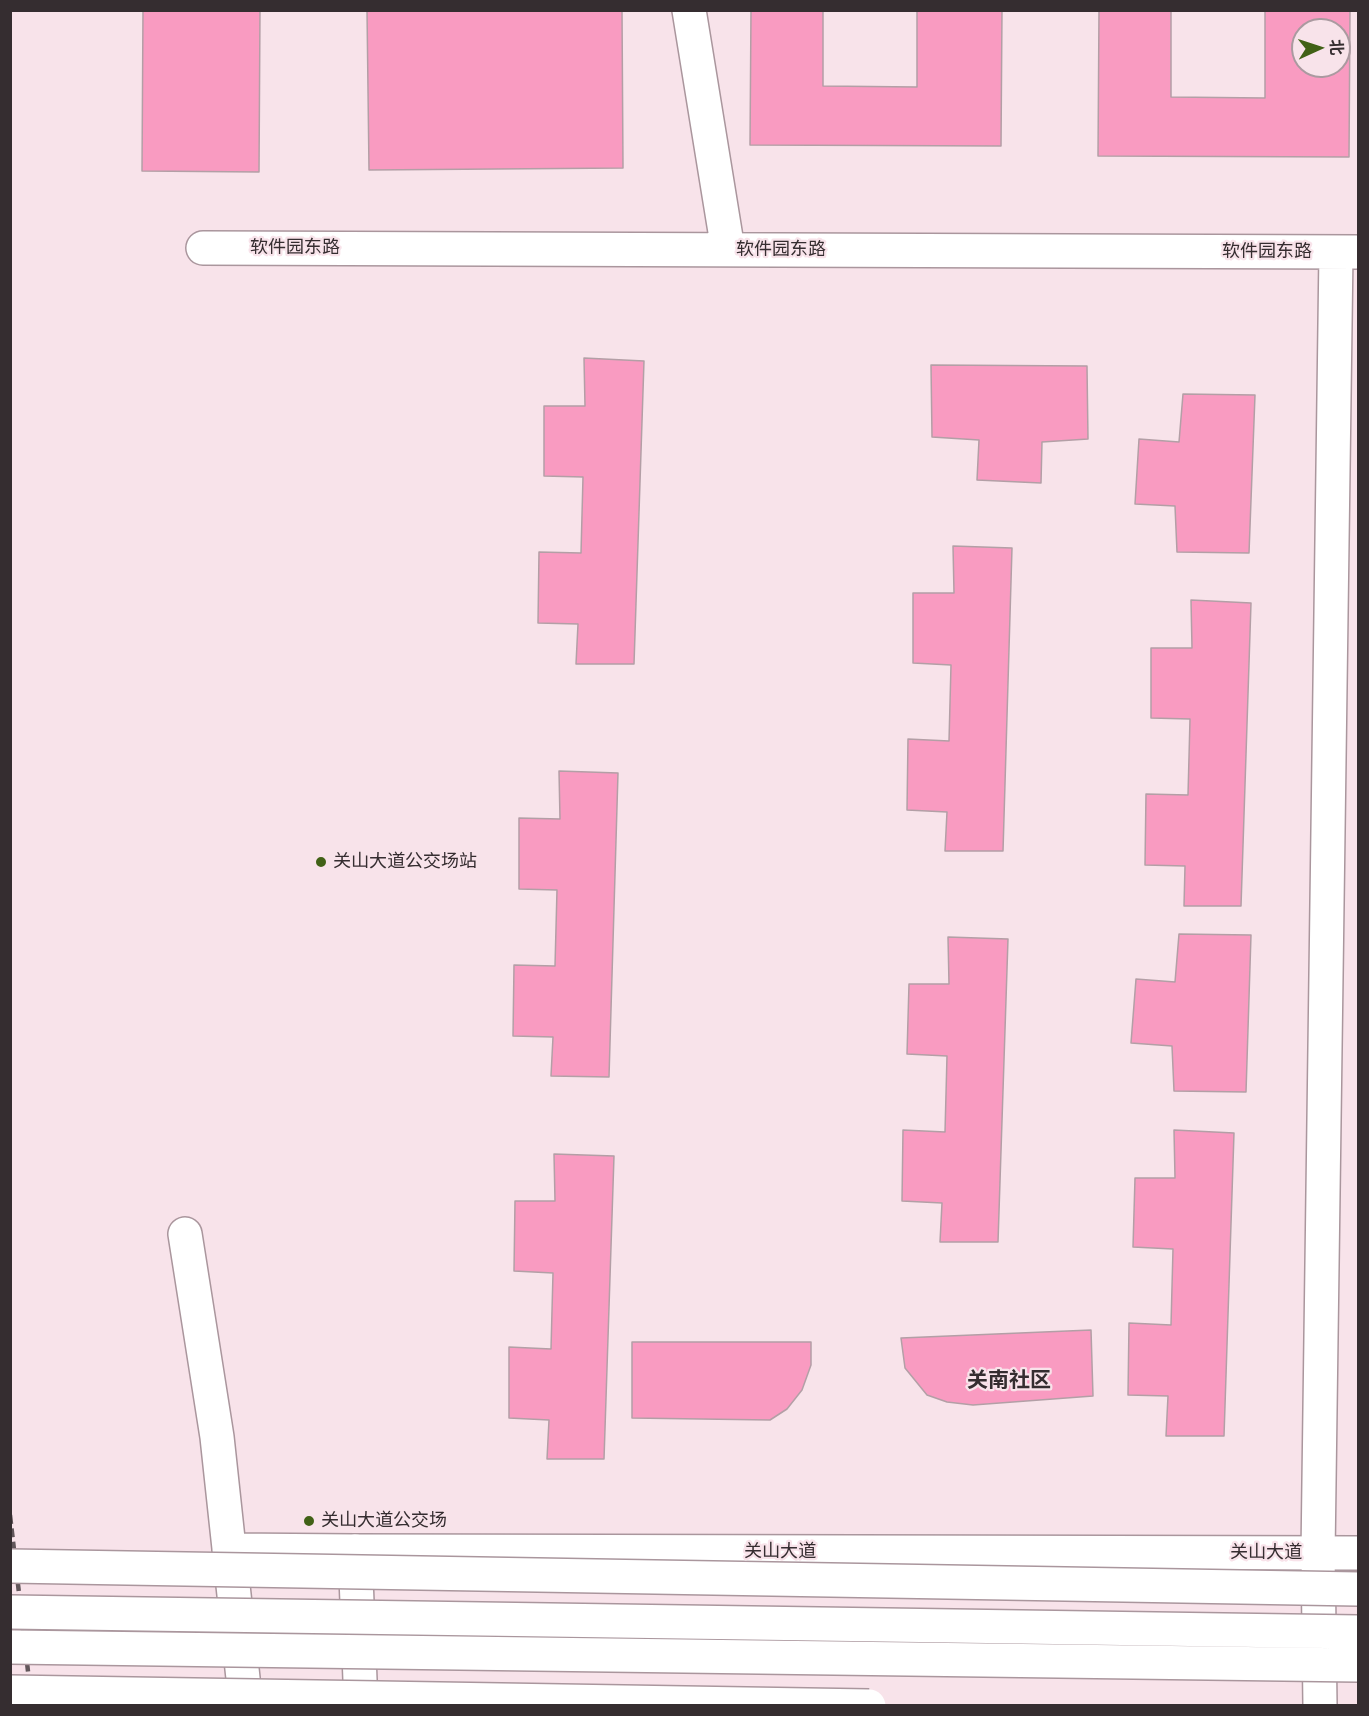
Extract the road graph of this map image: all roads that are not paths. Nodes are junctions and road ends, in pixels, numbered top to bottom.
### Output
1 (689, 10) edge
2 (203, 248) dead end
3 (728, 250) junction
4 (1347, 252) edge
5 (185, 1234) dead end
6 (229, 1550) junction
7 (355, 1551) junction
8 (1318, 1553) junction
9 (1359, 1553) edge
10 (10, 1566) edge
11 (1359, 1589) edge
12 (10, 1612) edge
13 (1359, 1632) edge
14 (10, 1647) edge
15 (1359, 1665) edge
16 (10, 1692) edge
17 (246, 1706) edge
18 (361, 1706) edge
19 (869, 1706) edge
20 (1320, 1706) edge

1 - 3 main road
2 - 3 main road, 软件园东路
3 - 4 main road, 软件园东路
4 - 8 main road
5 - 6 main road
6 - 7 main road, 关山大道
6 - 17 main road
7 - 8 main road, 关山大道
7 - 18 main road
8 - 9 main road, 关山大道
8 - 20 main road
10 - 11 main road, bridge
12 - 13 main road, bridge
14 - 15 main road, bridge
16 - 19 main road, bridge

